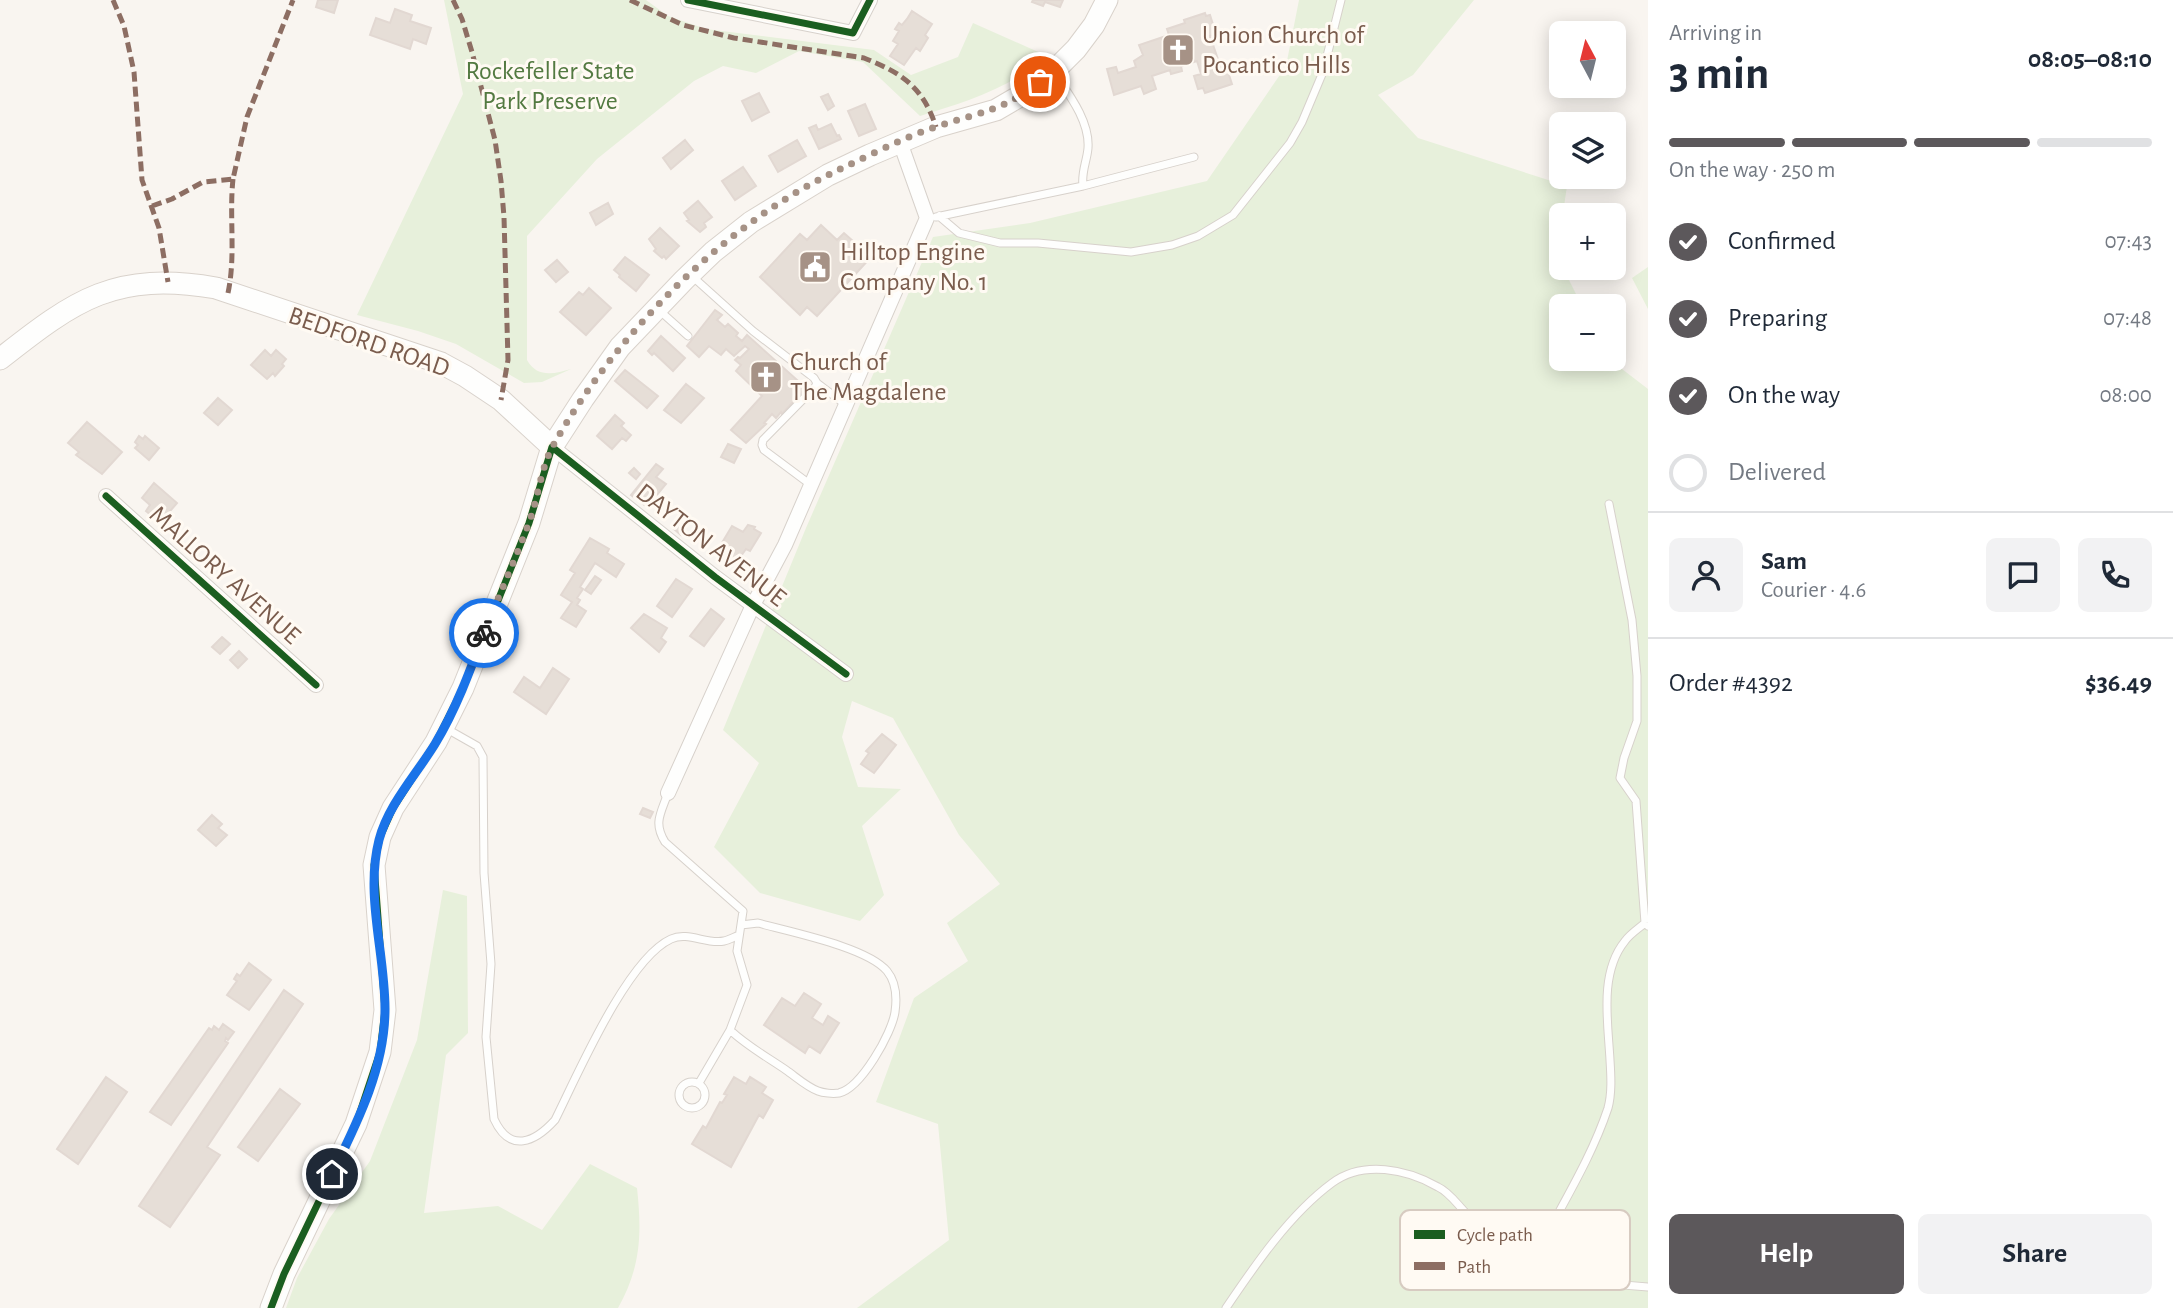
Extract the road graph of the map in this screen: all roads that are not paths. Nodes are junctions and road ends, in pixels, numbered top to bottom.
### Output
1 (688, 0) edge
2 (870, 0) edge
3 (1107, 0) edge
4 (1341, 0) edge
5 (1054, 71) junction
6 (900, 142) junction
7 (1194, 158) dead end
8 (1083, 186) junction
9 (933, 217) junction
10 (690, 275) junction
11 (657, 309) junction
12 (688, 336) dead end
13 (0, 359) edge
14 (817, 383) junction
15 (846, 405) junction
16 (552, 447) junction
17 (811, 485) junction
18 (106, 496) dead end
19 (1609, 504) dead end
20 (753, 606) junction
21 (846, 674) dead end
22 (316, 685) dead end
23 (444, 727) junction
24 (668, 793) joint
25 (741, 925) junction
26 (1646, 925) edge
27 (739, 935) junction
28 (730, 1030) junction
29 (699, 1083) dead end
30 (1463, 1210) edge
31 (1560, 1210) edge
32 (1630, 1286) edge
33 (1648, 1287) edge
34 (271, 1308) edge
35 (1226, 1308) edge

1 - 2 street
3 - 5 main road
4 - 9 lane
5 - 6 main road
5 - 8 lane
6 - 9 street
6 - 10 main road
7 - 8 lane
8 - 9 lane
9 - 15 street
10 - 11 main road
10 - 14 lane
11 - 12 lane
11 - 16 main road
13 - 16 main road, BEDFORD ROAD
14 - 15 lane
14 - 17 lane
15 - 17 street
16 - 20 street, DAYTON AVENUE
16 - 23 main road
17 - 20 street
18 - 22 street, MALLORY AVENUE
19 - 26 lane
20 - 21 street, DAYTON AVENUE
20 - 24 street
23 - 27 lane
23 - 34 main road
24 - 25 lane
25 - 27 lane
25 - 28 lane
26 - 31 lane
27 - 28 lane
28 - 29 lane
30 - 35 lane
32 - 33 lane

